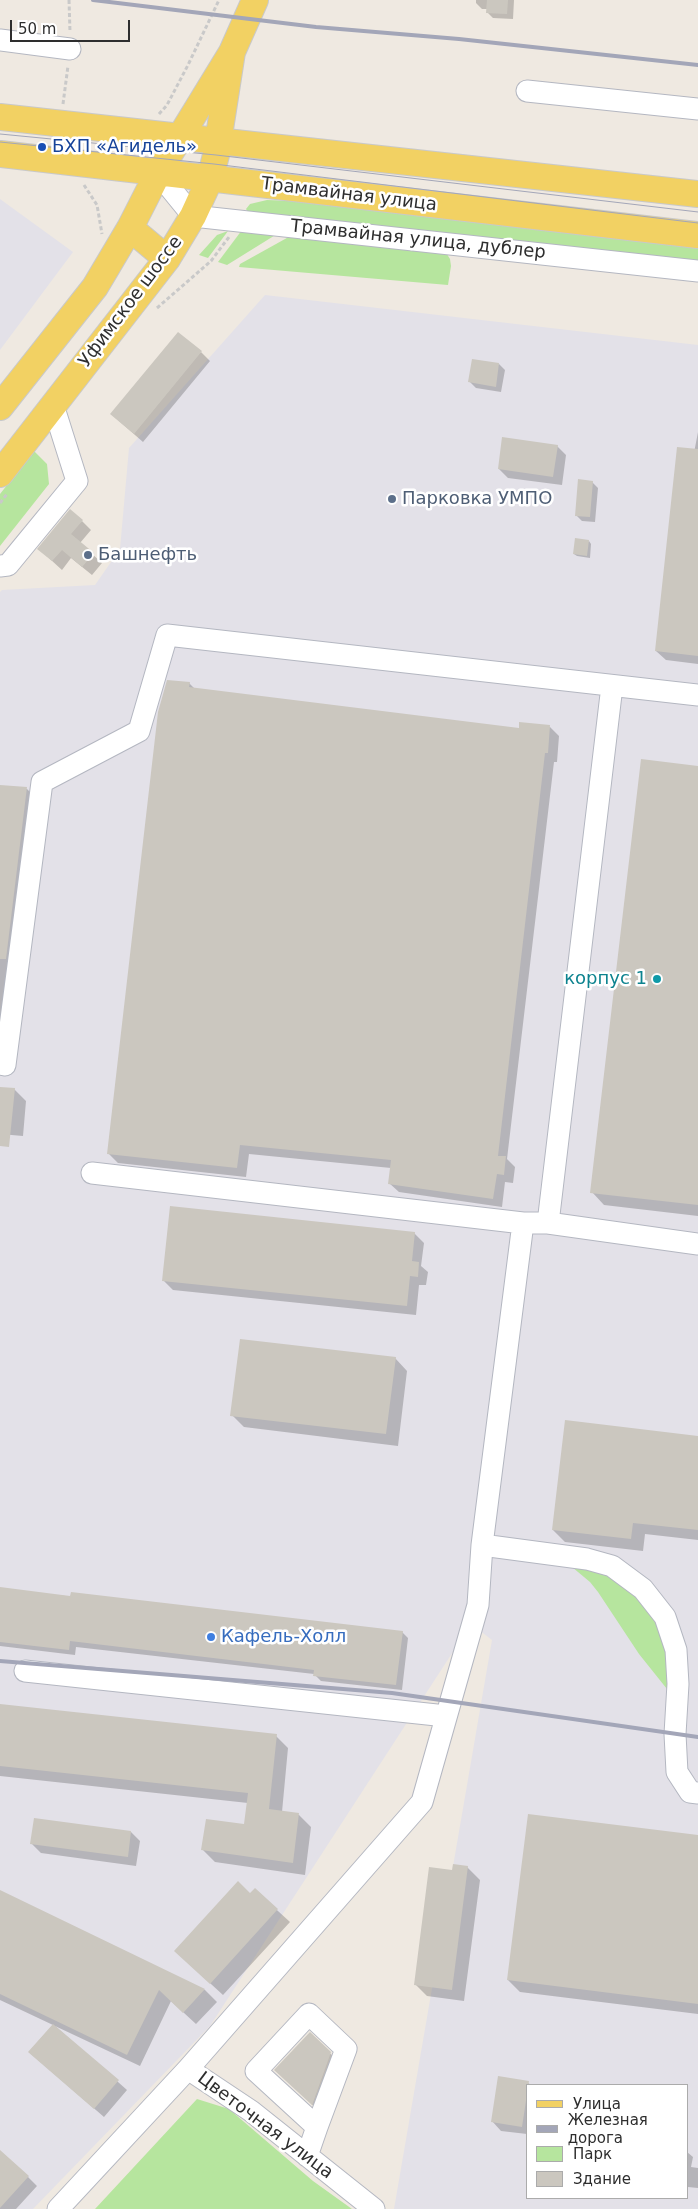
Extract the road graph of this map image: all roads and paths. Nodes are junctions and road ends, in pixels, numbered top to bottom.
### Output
1 (219, 0) edge
2 (254, 0) edge
3 (0, 40) edge
4 (70, 49) dead end
5 (232, 52) junction
6 (527, 91) dead end
7 (698, 109) edge
8 (157, 116) dead end
9 (0, 117) edge
10 (181, 136) junction
11 (220, 140) junction
12 (0, 154) edge
13 (158, 173) junction
14 (210, 179) junction
15 (80, 180) dead end
16 (698, 194) edge
17 (193, 216) junction
18 (241, 221) junction
19 (130, 228) junction
20 (698, 234) edge
21 (103, 239) dead end
22 (167, 260) junction
23 (698, 271) edge
24 (151, 315) dead end
25 (53, 405) junction
26 (0, 407) edge
27 (6, 481) edge
28 (0, 503) edge
29 (0, 566) edge
30 (612, 686) junction
31 (698, 695) edge
32 (0, 1064) edge
33 (92, 1173) dead end
34 (523, 1223) junction
35 (548, 1224) junction
36 (698, 1244) edge
37 (482, 1545) junction
38 (25, 1671) dead end
39 (446, 1716) junction
40 (698, 1793) edge
41 (188, 2069) junction
42 (317, 2127) junction
43 (307, 2156) junction
44 (58, 2209) edge
45 (374, 2209) edge

1 - 8 path
2 - 5 main road
3 - 4 street
5 - 10 main road
5 - 11 main road, Уфимское шоссе
6 - 7 street
9 - 10 main road
10 - 11 main road
10 - 13 main road
11 - 14 main road, Уфимское шоссе
11 - 16 main road
12 - 13 main road, Трамвайная улица
13 - 14 main road, Трамвайная улица
13 - 17 street
13 - 19 main road
14 - 17 main road, Уфимское шоссе
14 - 20 main road, Трамвайная улица
15 - 21 path
17 - 18 street, Трамвайная улица, дублер
17 - 22 main road, Уфимское шоссе
18 - 23 street, Трамвайная улица, дублер
18 - 24 path
19 - 22 main road
19 - 26 main road
22 - 25 main road, Уфимское шоссе
25 - 27 main road, Уфимское шоссе
25 - 29 street
27 - 28 path
30 - 31 street
30 - 32 street
30 - 35 street
33 - 34 street
34 - 35 street
34 - 37 street
35 - 36 street
37 - 39 street
37 - 40 street
38 - 39 street
39 - 41 street
41 - 43 street, Цветочная улица
41 - 44 street, Цветочная улица
42 - 42 street
42 - 43 street
43 - 45 street, Цветочная улица

